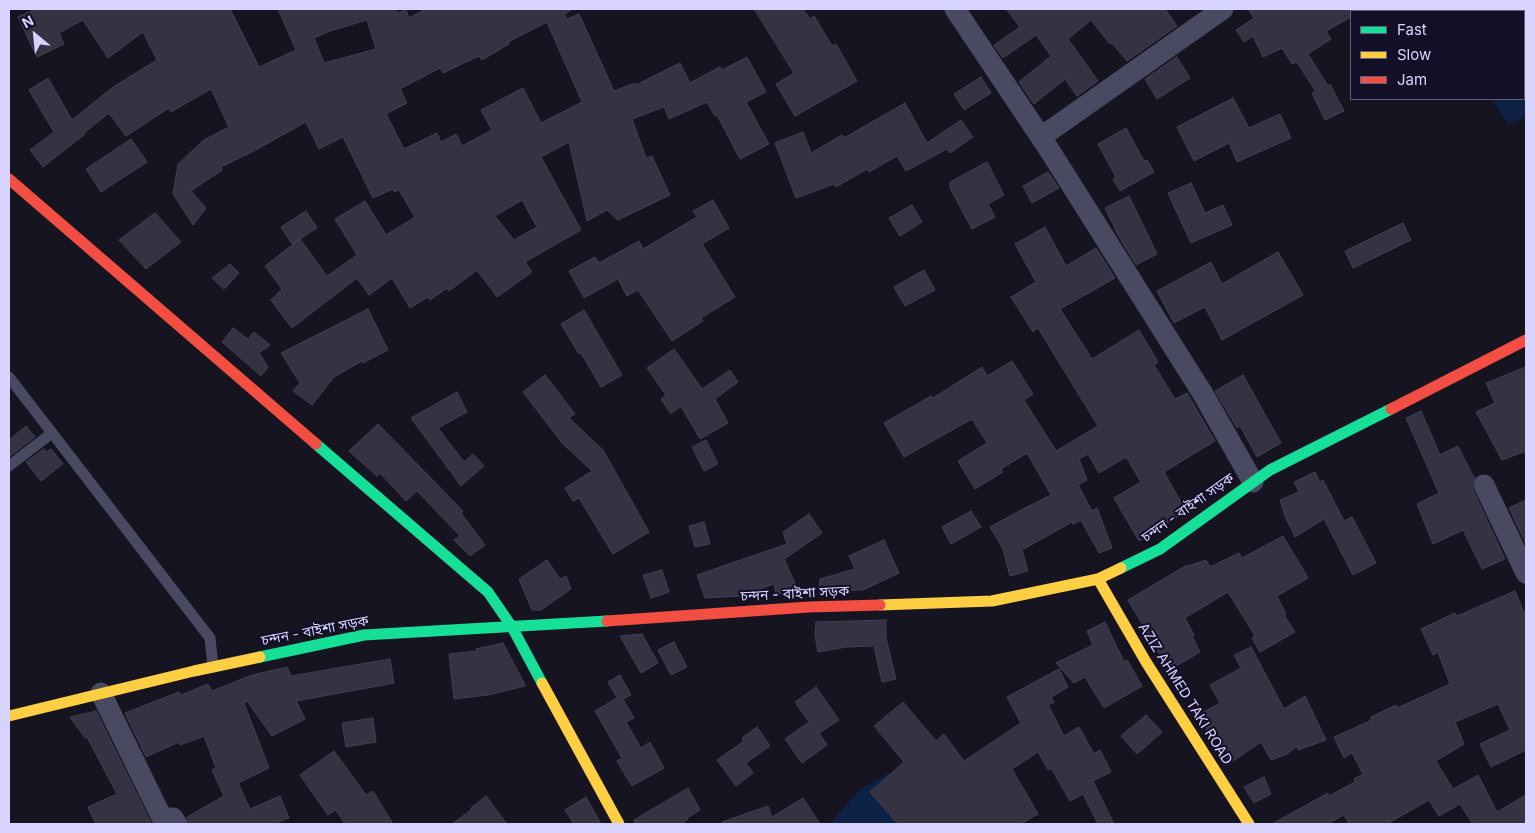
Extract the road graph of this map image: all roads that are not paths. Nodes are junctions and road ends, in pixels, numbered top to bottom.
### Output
1 (955, 9) edge
2 (1223, 9) edge
3 (1041, 137) junction
4 (9, 179) edge
5 (1526, 340) edge
6 (9, 377) edge
7 (52, 433) junction
8 (9, 466) edge
9 (1253, 482) junction
10 (1484, 485) dead end
11 (1526, 573) edge
12 (1098, 579) junction
13 (512, 627) junction
14 (213, 667) junction
15 (101, 693) junction
16 (9, 716) edge
17 (177, 824) edge
18 (618, 824) edge
19 (1249, 824) edge

1 - 3 street
2 - 3 street
3 - 9 street
4 - 13 main road
5 - 9 main road, চন্দন - বাইশা সড়ক
6 - 7 lane
7 - 8 lane
7 - 14 lane
9 - 12 main road, চন্দন - বাইশা সড়ক
10 - 11 street
12 - 13 main road, চন্দন - বাইশা সড়ক
12 - 19 main road, AZIZ AHMED TAKI ROAD
13 - 14 main road, চন্দন - বাইশা সড়ক
13 - 18 main road
14 - 15 main road, চন্দন - বাইশা সড়ক
15 - 16 main road, চন্দন - বাইশা সড়ক
15 - 17 street

